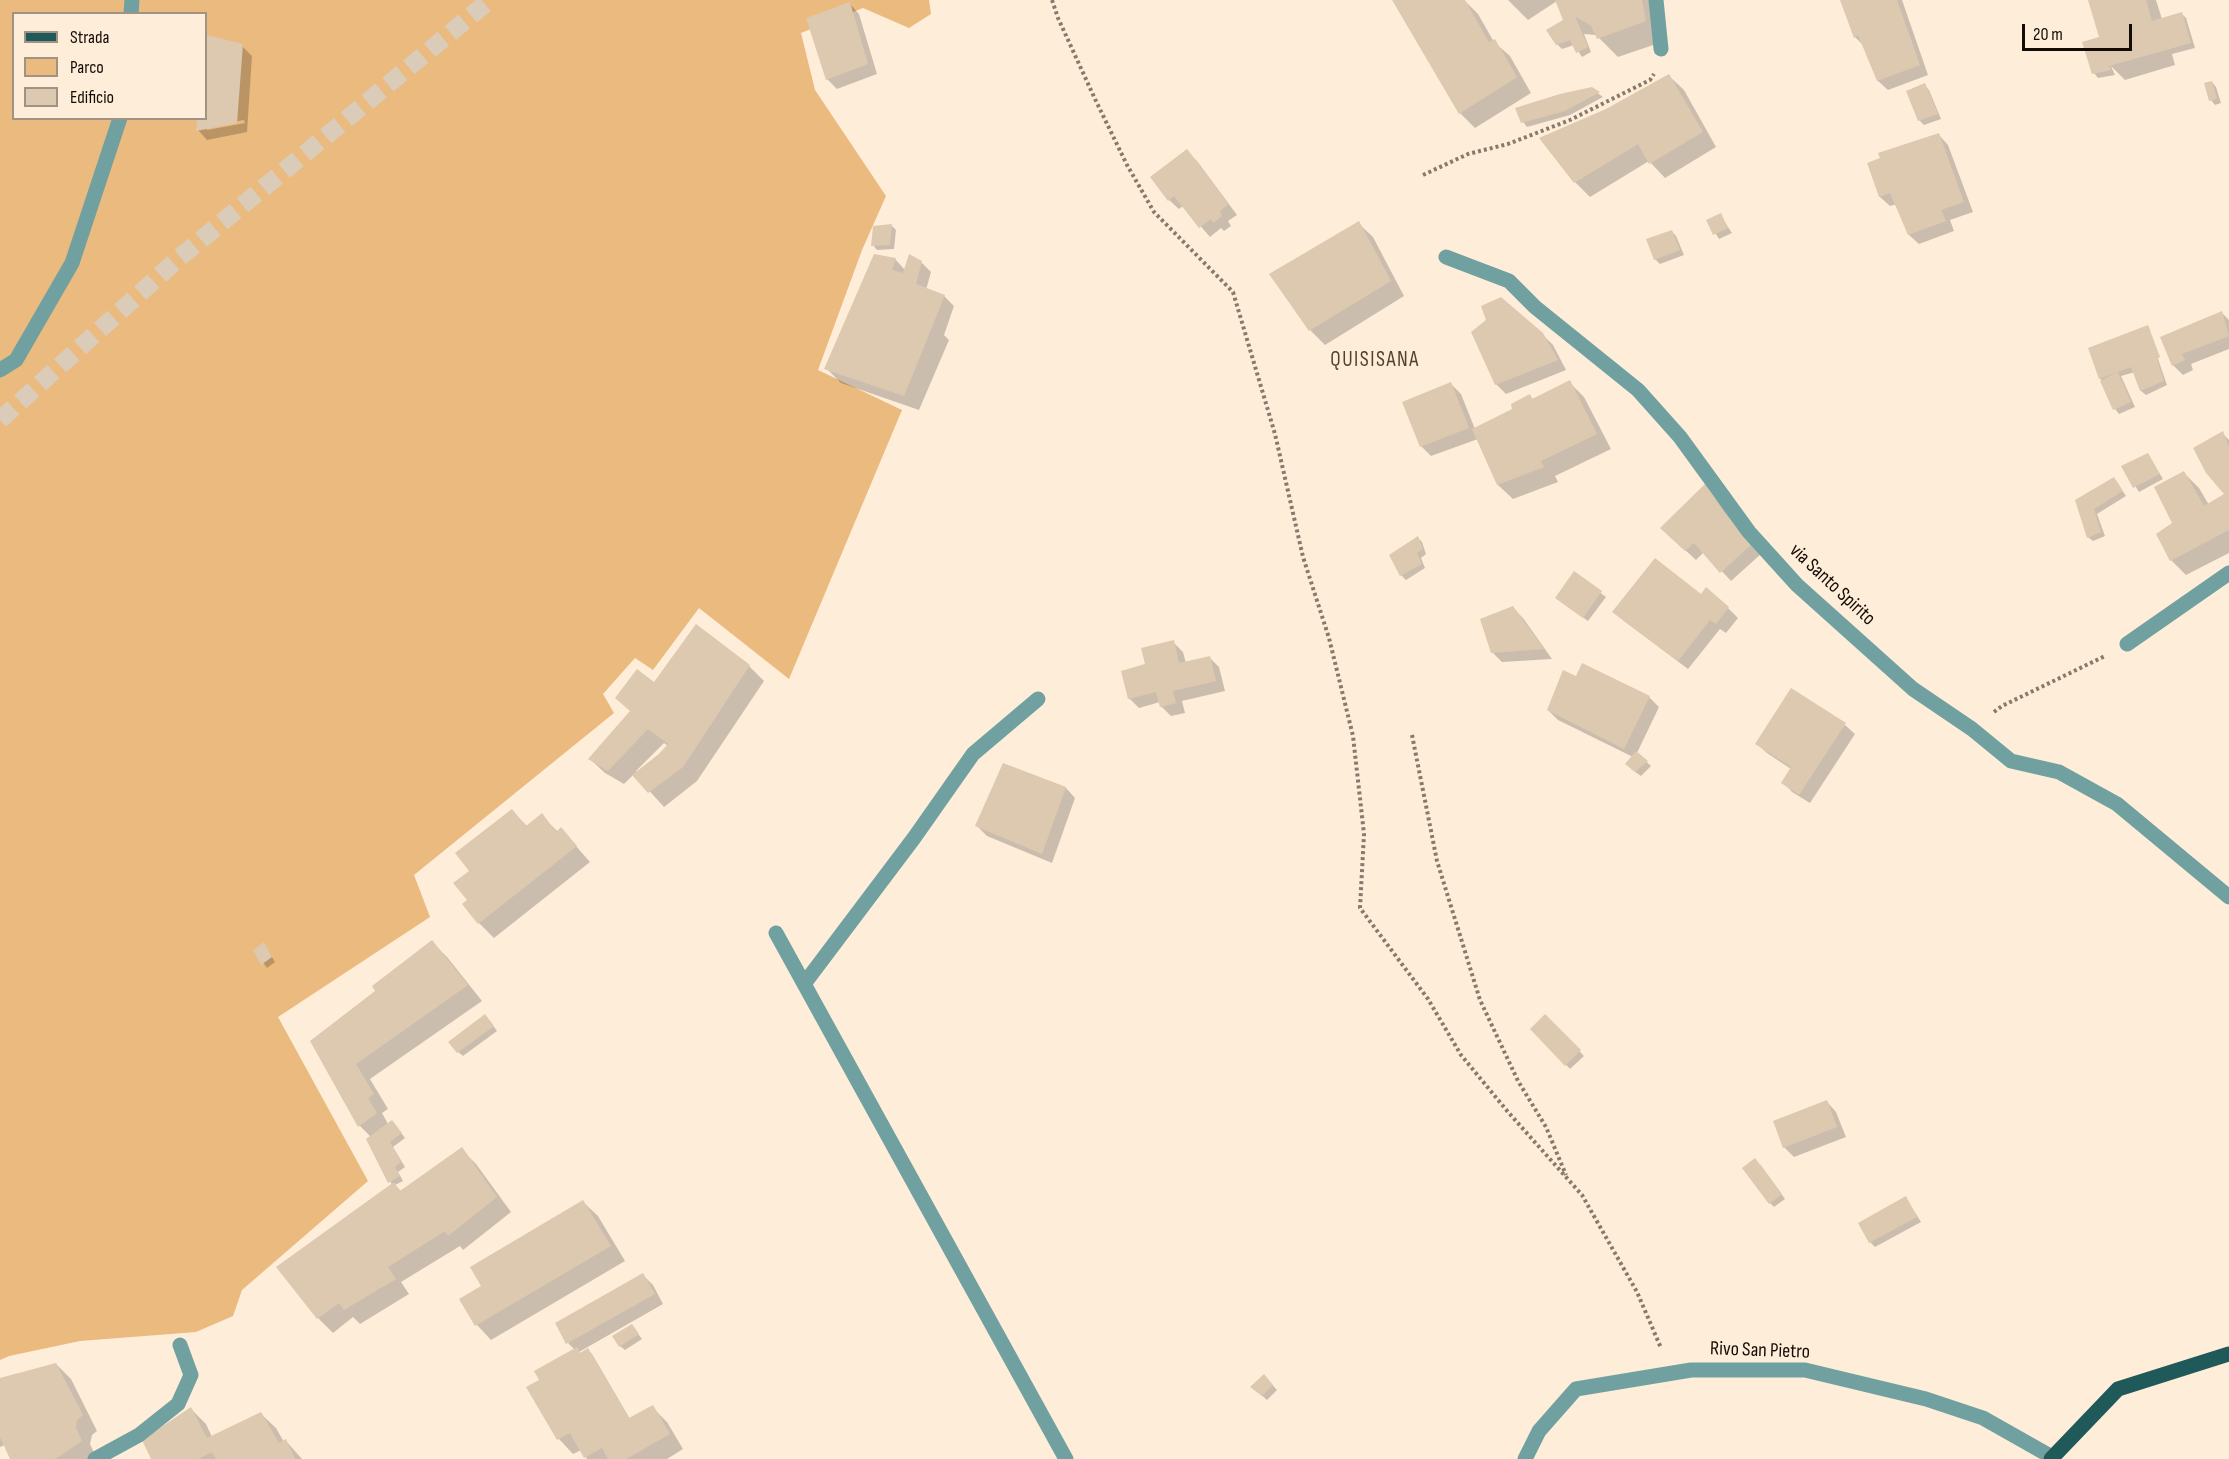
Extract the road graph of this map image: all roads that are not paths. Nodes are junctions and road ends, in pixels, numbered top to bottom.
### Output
1 (1656, 0) edge
2 (1660, 49) road end
3 (119, 120) edge
4 (1446, 257) dead end
5 (0, 370) edge
6 (2229, 573) edge
7 (2127, 644) road end
8 (1038, 699) dead end
9 (2229, 897) edge
10 (776, 933) dead end
11 (804, 984) junction
12 (180, 1345) dead end
13 (2229, 1354) edge
14 (2051, 1458) edge
15 (96, 1459) edge
16 (1066, 1459) edge
17 (1525, 1459) edge

1 - 2 street
3 - 5 street
4 - 9 street, via Santo Spirito
6 - 7 street
8 - 11 street
10 - 11 street
11 - 16 street
12 - 15 street
13 - 14 main road
14 - 17 street, Rivo San Pietro

